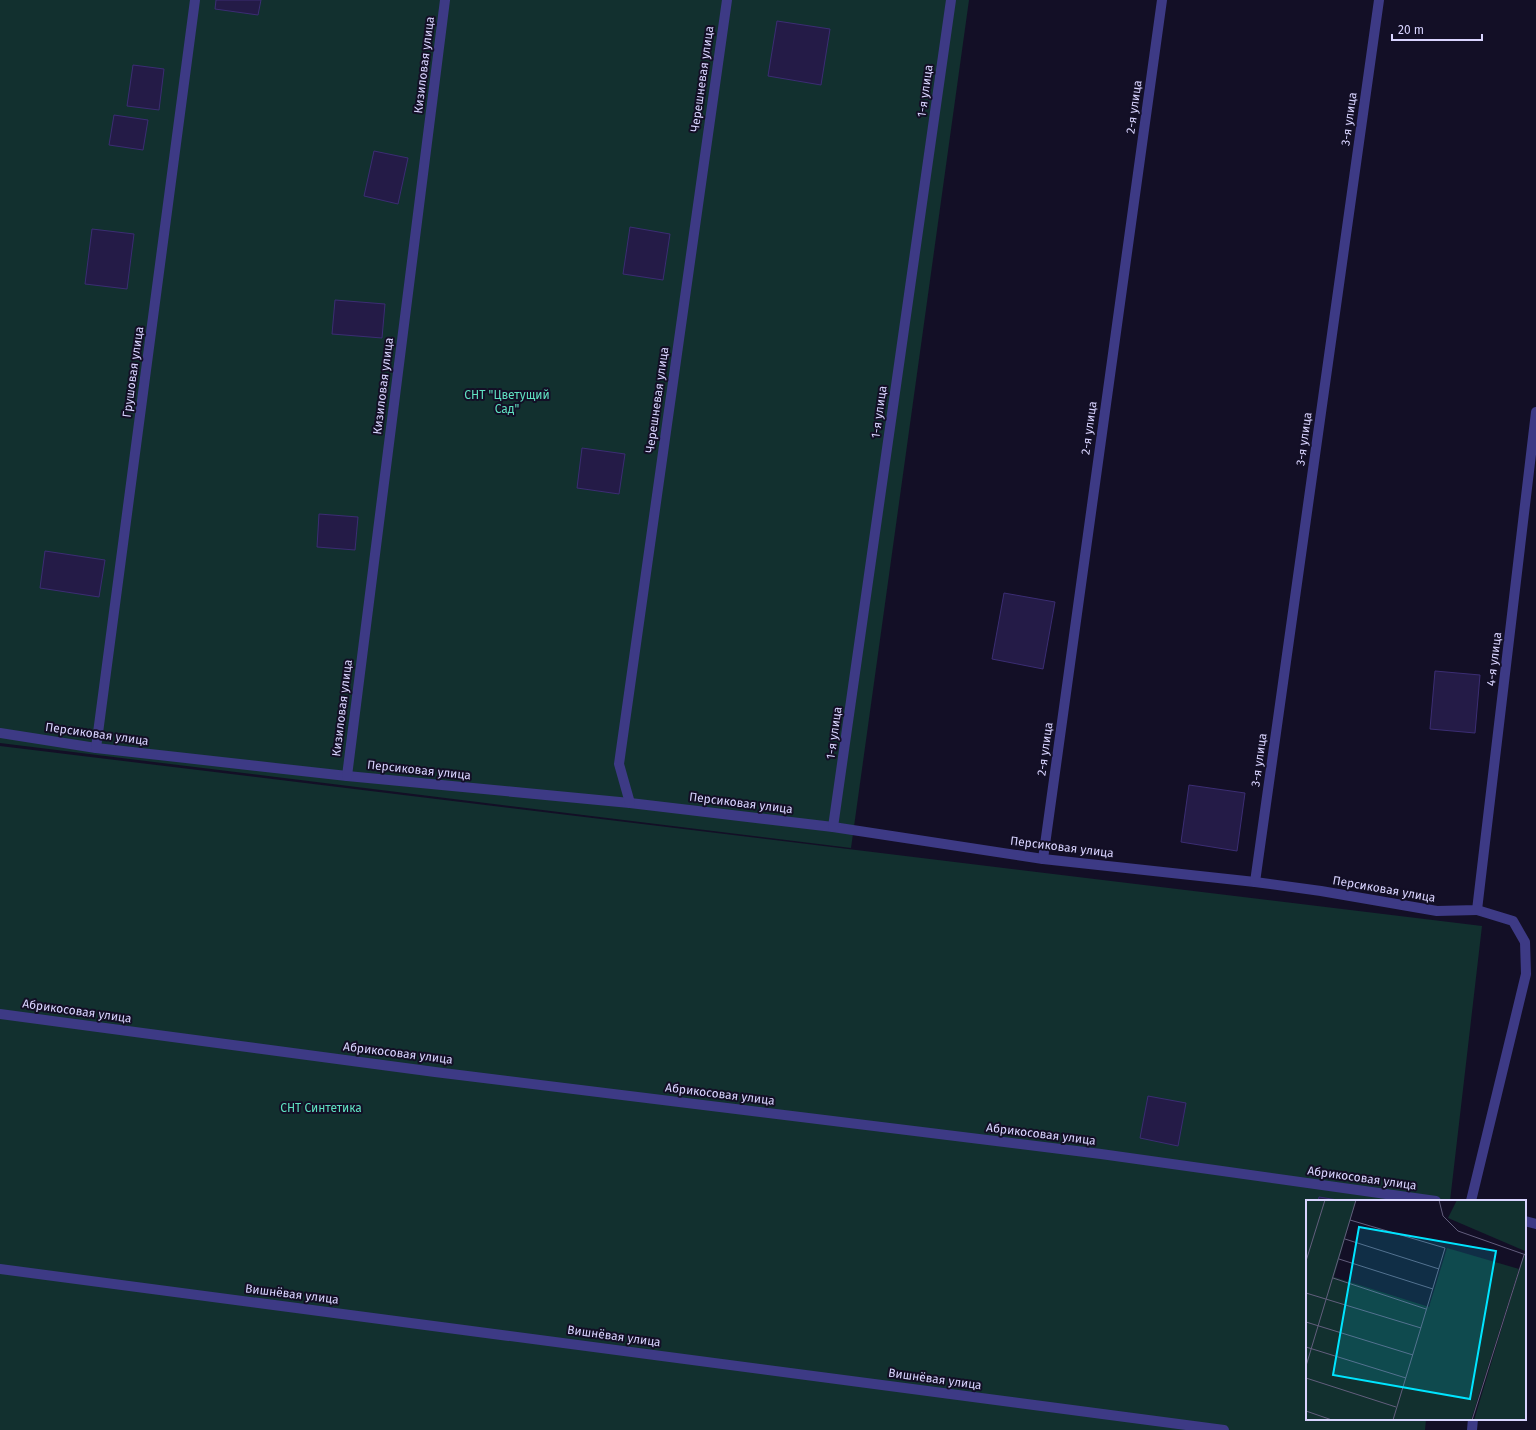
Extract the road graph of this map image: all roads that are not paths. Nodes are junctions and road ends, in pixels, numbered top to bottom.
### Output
1 (195, 0) edge
2 (445, 0) edge
3 (726, 0) edge
4 (951, 0) edge
5 (1162, 0) edge
6 (1379, 0) edge
7 (1536, 412) edge
8 (0, 733) edge
9 (96, 748) junction
10 (347, 776) junction
11 (630, 803) junction
12 (833, 828) junction
13 (1043, 859) junction
14 (1255, 882) junction
15 (1477, 910) junction
16 (0, 1014) edge
17 (1429, 1200) edge
18 (1471, 1200) edge
19 (1526, 1221) edge
20 (1536, 1224) edge
21 (0, 1269) edge
22 (1473, 1420) edge
23 (1224, 1430) edge
24 (1472, 1430) edge

1 - 9 street, Грушовая улица
2 - 10 street, Кизиловая улица
3 - 11 street, Черешневая улица
4 - 12 street, 1-я улица
5 - 13 street, 2-я улица
6 - 14 street, 3-я улица
7 - 15 street, 4-я улица
8 - 9 street, Персиковая улица
9 - 10 street, Персиковая улица
10 - 11 street, Персиковая улица
11 - 12 street, Персиковая улица
12 - 13 street, Персиковая улица
13 - 14 street, Персиковая улица
14 - 15 street, Персиковая улица
15 - 18 street, Персиковая улица
16 - 17 street, Абрикосовая улица
19 - 20 street
21 - 23 street, Вишнёвая улица
22 - 24 street

